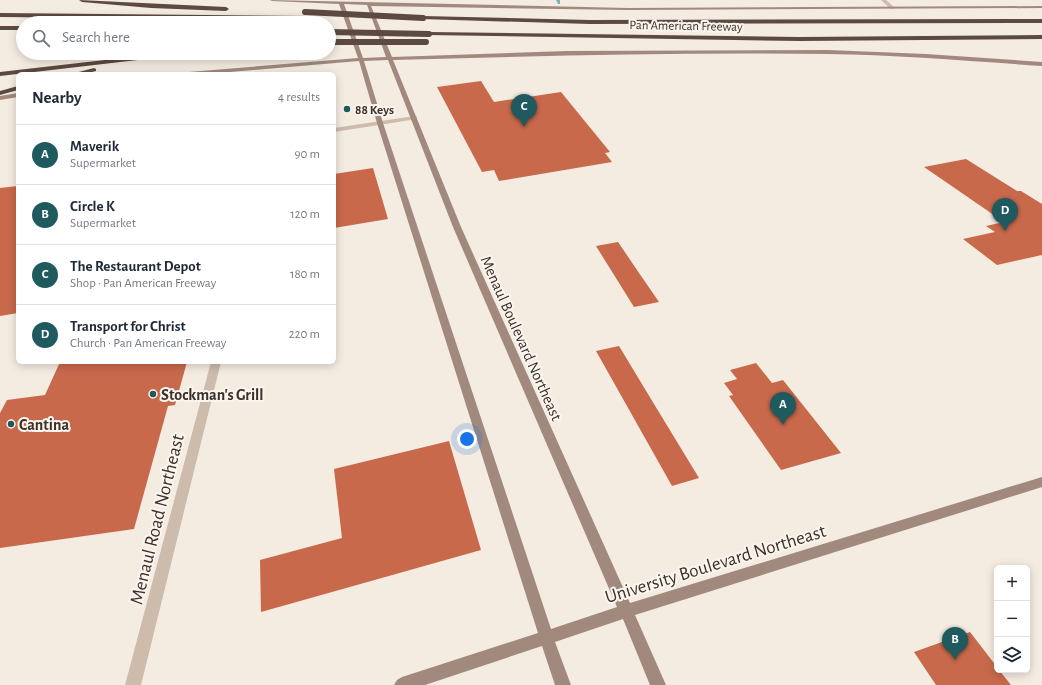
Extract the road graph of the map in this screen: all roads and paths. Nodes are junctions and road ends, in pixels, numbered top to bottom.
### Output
1 (82, 0) edge
2 (272, 0) edge
3 (883, 0) edge
4 (340, 2) edge
5 (367, 2) edge
6 (1042, 7) edge
7 (893, 8) junction
8 (236, 10) dead end
9 (266, 11) dead end
10 (0, 15) edge
11 (307, 15) junction
12 (1042, 21) edge
13 (0, 28) edge
14 (16, 28) edge
15 (336, 32) edge
16 (1042, 37) edge
17 (800, 39) junction
18 (336, 42) edge
19 (436, 42) dead end
20 (444, 42) dead end
21 (390, 57) junction
22 (361, 58) junction
23 (121, 60) edge
24 (152, 60) edge
25 (1042, 64) edge
26 (16, 72) edge
27 (17, 72) edge
28 (84, 72) edge
29 (210, 72) edge
30 (0, 74) edge
31 (16, 89) edge
32 (0, 93) edge
33 (16, 95) edge
34 (0, 98) edge
35 (415, 118) junction
36 (380, 123) junction
37 (336, 130) edge
38 (215, 364) edge
39 (1042, 482) edge
40 (626, 611) junction
41 (546, 638) junction
42 (133, 685) edge
43 (402, 685) edge
44 (563, 685) edge
45 (658, 685) edge

1 - 8 highway
2 - 4 main road
3 - 7 street
4 - 5 main road
4 - 22 main road
5 - 7 main road
5 - 21 main road, Menaul Boulevard Northeast
6 - 7 main road
9 - 11 highway
10 - 11 highway, Pan American Freeway
11 - 12 highway, Pan American Freeway, bridge
13 - 14 highway
15 - 17 highway, Pan American Freeway, bridge
16 - 17 highway, Pan American Freeway
17 - 20 highway
18 - 19 highway, bridge
21 - 22 main road
21 - 25 main road
21 - 35 main road, Menaul Boulevard Northeast
22 - 29 main road
22 - 36 main road
23 - 27 highway
24 - 28 highway
26 - 30 highway
31 - 32 highway
33 - 34 main road
35 - 36 street
35 - 40 main road, Menaul Boulevard Northeast
36 - 37 street
36 - 41 main road
38 - 42 street, Menaul Road Northeast
39 - 40 main road, University Boulevard Northeast
40 - 41 main road, University Boulevard Northeast
40 - 45 main road, Menaul Boulevard Northeast
41 - 43 main road, University Boulevard Northeast
41 - 44 main road

